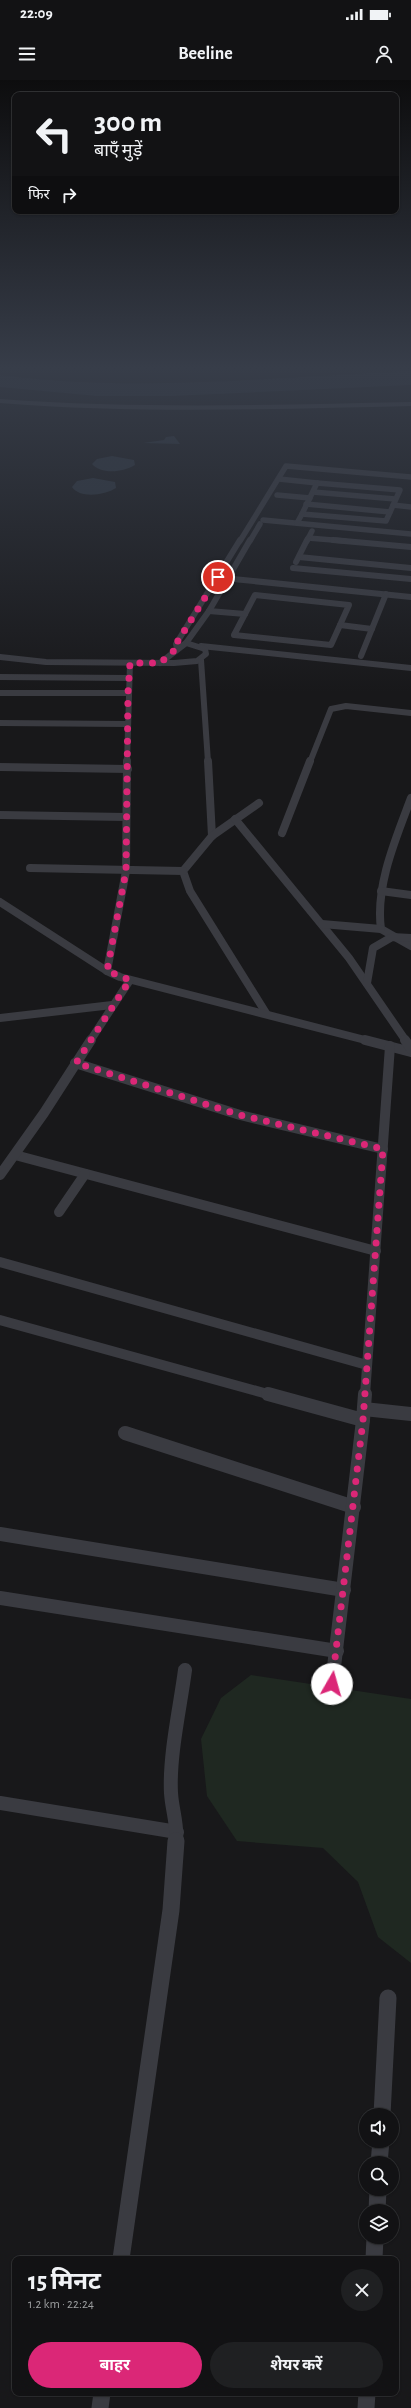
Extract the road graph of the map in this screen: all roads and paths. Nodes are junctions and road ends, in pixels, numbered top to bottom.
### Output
1 (281, 475) edge
2 (289, 475) edge
3 (371, 475) edge
4 (411, 478) edge
5 (279, 479) junction
6 (317, 483) junction
7 (281, 490) junction
8 (313, 492) junction
9 (310, 498) junction
10 (394, 502) junction
11 (306, 504) junction
12 (411, 507) edge
13 (268, 511) dead end
14 (390, 512) junction
15 (301, 514) junction
16 (262, 520) junction
17 (298, 523) junction
18 (315, 525) junction
19 (411, 533) edge
20 (308, 538) junction
21 (411, 547) edge
22 (299, 557) junction
23 (411, 568) edge
24 (289, 576) junction
25 (218, 577) junction
26 (229, 578) junction
27 (411, 579) edge
28 (386, 594) junction
29 (411, 597) edge
30 (209, 611) junction
31 (245, 614) junction
32 (340, 625) junction
33 (372, 629) junction
34 (186, 643) junction
35 (201, 646) junction
36 (177, 648) junction
37 (361, 656) dead end
38 (0, 658) edge
39 (201, 660) junction
40 (130, 663) junction
41 (160, 663) junction
42 (411, 668) edge
43 (0, 677) edge
44 (129, 678) junction
45 (0, 693) edge
46 (128, 693) junction
47 (411, 713) edge
48 (0, 723) edge
49 (128, 724) junction
50 (0, 767) edge
51 (128, 769) junction
52 (410, 801) edge
53 (259, 803) dead end
54 (0, 815) edge
55 (126, 817) junction
56 (235, 819) junction
57 (282, 833) dead end
58 (212, 836) junction
59 (30, 868) dead end
60 (126, 871) junction
61 (183, 871) junction
62 (381, 891) junction
63 (411, 895) edge
64 (0, 902) edge
65 (322, 924) junction
66 (381, 928) junction
67 (392, 937) junction
68 (411, 938) edge
69 (411, 946) edge
70 (107, 971) junction
71 (130, 980) junction
72 (366, 984) junction
73 (112, 1005) junction
74 (266, 1013) junction
75 (0, 1018) edge
76 (390, 1046) junction
77 (411, 1051) edge
78 (76, 1063) junction
79 (383, 1149) junction
80 (15, 1155) junction
81 (85, 1174) junction
82 (0, 1175) edge
83 (58, 1212) dead end
84 (376, 1251) junction
85 (0, 1262) edge
86 (0, 1320) edge
87 (367, 1365) junction
88 (364, 1414) junction
89 (411, 1414) edge
90 (125, 1434) dead end
91 (354, 1507) junction
92 (0, 1534) edge
93 (344, 1590) junction
94 (0, 1598) edge
95 (337, 1651) junction
96 (185, 1670) dead end
97 (332, 1684) dead end
98 (0, 1803) edge
99 (176, 1832) junction
100 (388, 1998) dead end
101 (382, 2108) edge
102 (375, 2244) edge
103 (121, 2256) edge
104 (374, 2256) edge
105 (102, 2396) edge
106 (367, 2396) edge
107 (100, 2408) edge
108 (366, 2408) edge

1 - 5 street
2 - 7 street
3 - 4 street
5 - 7 street
5 - 25 street
6 - 7 street
6 - 8 street
6 - 10 street
7 - 9 street
8 - 9 street
8 - 10 street
9 - 11 street
10 - 12 street
10 - 14 street
11 - 14 street
11 - 15 street
13 - 16 street
14 - 15 street
15 - 17 street
16 - 17 street
16 - 26 street
17 - 18 street
18 - 19 street
18 - 20 street
20 - 21 street
20 - 22 street
22 - 23 street
22 - 24 street
24 - 26 street
24 - 27 street
24 - 28 street
25 - 26 street
25 - 36 street
26 - 30 street
28 - 29 street
28 - 33 street
30 - 31 street
30 - 34 street
31 - 32 street
31 - 32 street
32 - 33 street
33 - 37 street
34 - 35 street
34 - 36 street
35 - 39 street
35 - 42 street
36 - 41 street
38 - 40 street
39 - 41 street
39 - 58 street
40 - 41 street
40 - 44 street
43 - 44 street
44 - 46 street
45 - 46 street
46 - 49 street
47 - 57 street
48 - 49 street
49 - 51 street
50 - 51 street
51 - 55 street
52 - 62 street
53 - 56 street
54 - 55 street
55 - 60 street
56 - 58 street
56 - 65 street
58 - 61 street
59 - 60 street
60 - 61 street
60 - 70 street
61 - 74 street
62 - 63 street
62 - 66 street
64 - 70 street
65 - 66 street
65 - 72 street
66 - 67 street
67 - 68 street
67 - 69 street
67 - 72 street
70 - 71 street
71 - 73 street
71 - 74 street
72 - 77 street
73 - 75 street
73 - 78 street
74 - 76 street
76 - 77 street
76 - 79 street
78 - 79 street
78 - 80 street
79 - 84 street
80 - 81 street
80 - 82 street
81 - 83 street
81 - 84 street
84 - 87 street
85 - 87 street
86 - 88 street
87 - 88 street
88 - 89 street
88 - 91 street
90 - 91 street
91 - 93 street
92 - 93 street
93 - 95 street
94 - 95 street
95 - 97 street
96 - 99 street
98 - 99 street
99 - 103 street
100 - 101 street
102 - 104 street
105 - 107 street
106 - 108 street

